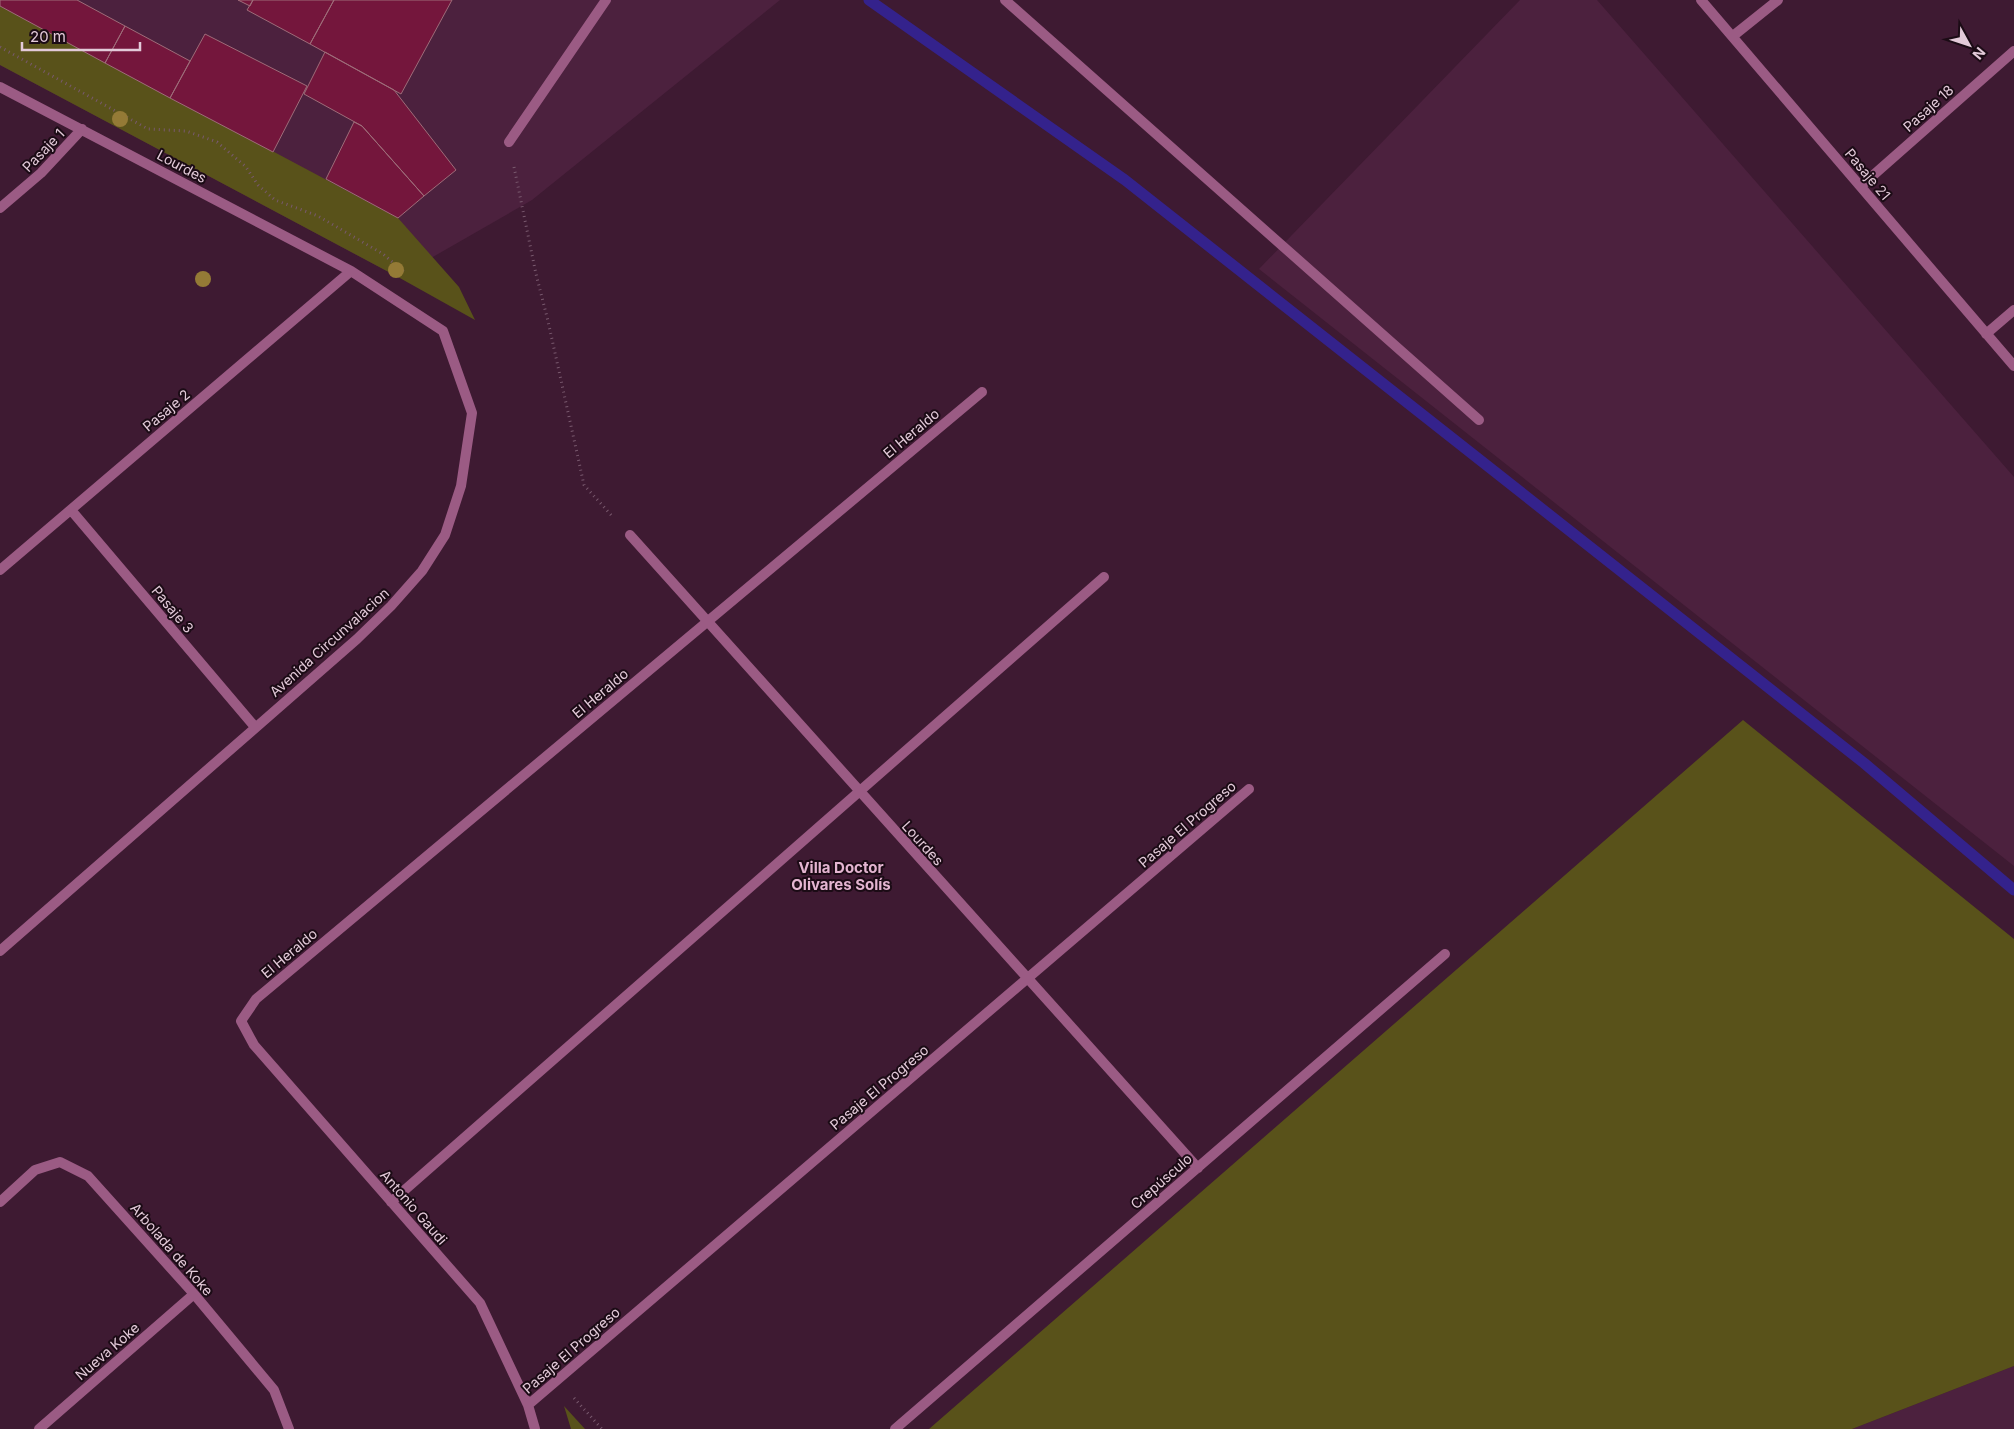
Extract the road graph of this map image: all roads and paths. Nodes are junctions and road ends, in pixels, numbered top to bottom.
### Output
1 (606, 0) edge
2 (1005, 0) edge
3 (1701, 0) edge
4 (1778, 0) edge
5 (1733, 36) junction
6 (0, 47) edge
7 (2014, 50) edge
8 (0, 86) edge
9 (82, 129) junction
10 (509, 142) joint
11 (1861, 186) junction
12 (0, 208) edge
13 (351, 271) junction
14 (409, 276) dead end
15 (2014, 310) edge
16 (1986, 334) junction
17 (2014, 366) edge
18 (982, 392) dead end
19 (1479, 420) dead end
20 (70, 510) junction
21 (630, 535) joint
22 (0, 570) edge
23 (1104, 577) dead end
24 (706, 622) junction
25 (255, 727) junction
26 (1248, 789) dead end
27 (859, 792) junction
28 (0, 951) edge
29 (1445, 954) dead end
30 (1027, 979) junction
31 (241, 1021) joint
32 (1198, 1168) junction
33 (0, 1202) edge
34 (391, 1202) junction
35 (194, 1294) junction
36 (557, 1380) junction
37 (528, 1405) junction
38 (40, 1429) edge
39 (289, 1429) edge
40 (535, 1429) edge
41 (602, 1429) edge
42 (895, 1429) edge

1 - 10 street
2 - 19 street
3 - 5 street, Pasaje 21
4 - 5 street
5 - 11 street, Pasaje 21
6 - 14 path
7 - 11 street, Pasaje 18
8 - 9 street, Lourdes
9 - 12 street, Pasaje 1
9 - 13 street, Lourdes
10 - 21 path
11 - 16 street, Pasaje 21
13 - 20 street, Pasaje 2
13 - 25 street, Avenida Circunvalacion
15 - 16 street
16 - 17 street, Pasaje 21
18 - 24 street, El Heraldo
20 - 22 street, Pasaje 2
20 - 25 street, Pasaje 3
21 - 24 street, Lourdes
23 - 27 street
24 - 27 street, Lourdes
24 - 31 street, El Heraldo
25 - 28 street, Avenida Circunvalacion
26 - 30 street, Pasaje El Progreso
27 - 30 street, Lourdes
27 - 34 street
29 - 32 street, Crepúsculo
30 - 32 street, Lourdes
30 - 36 street, Pasaje El Progreso
31 - 34 street, Antonio Gaudi
32 - 42 street, Crepúsculo
33 - 35 street, Arbolada de Koke
34 - 37 street, Antonio Gaudi
35 - 38 street, Nueva Koke
35 - 39 street, Arbolada de Koke
36 - 37 street, Pasaje El Progreso
36 - 41 path
37 - 40 street, Antonio Gaudi

